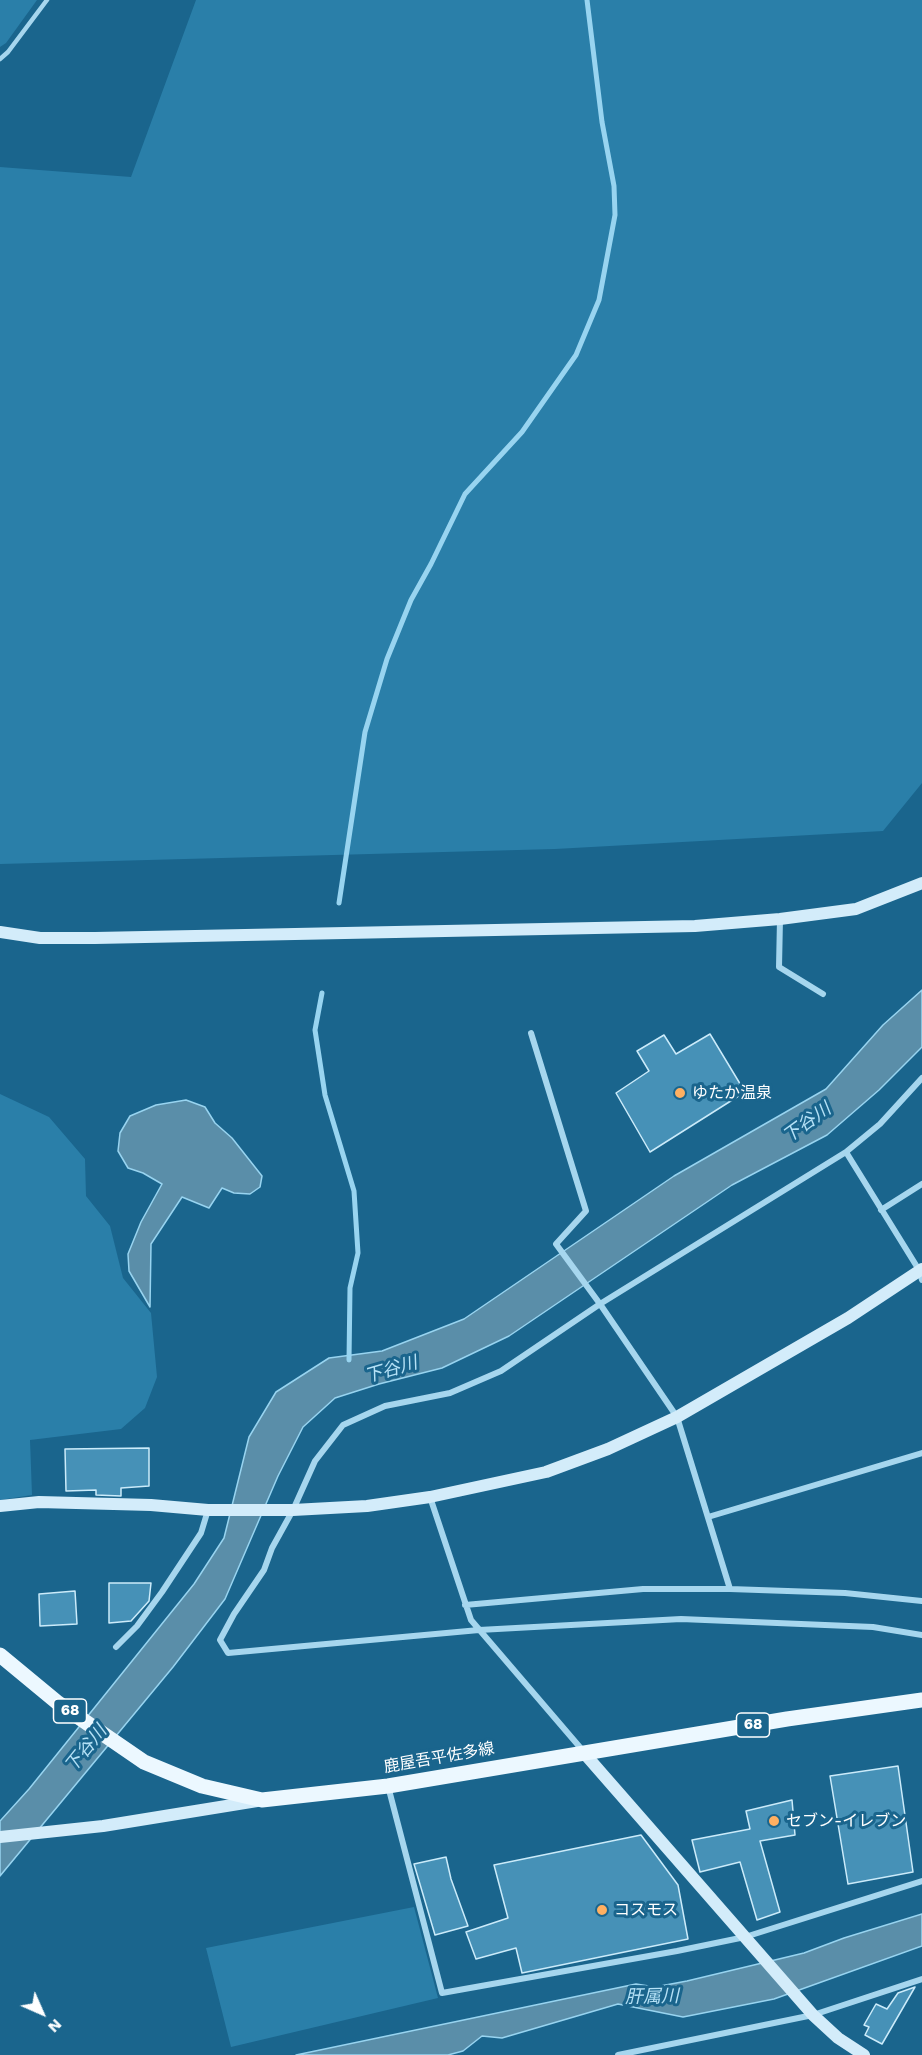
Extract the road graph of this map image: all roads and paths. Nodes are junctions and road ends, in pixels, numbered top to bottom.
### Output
1 (47, 0) edge
2 (0, 59) edge
3 (922, 883) edge
4 (780, 919) junction
5 (0, 932) edge
6 (823, 994) dead end
7 (531, 1033) dead end
8 (922, 1078) edge
9 (846, 1152) junction
10 (922, 1185) edge
11 (881, 1210) junction
12 (921, 1273) edge
13 (600, 1304) junction
14 (677, 1417) junction
15 (922, 1453) edge
16 (430, 1497) junction
17 (0, 1506) edge
18 (208, 1510) junction
19 (293, 1510) junction
20 (708, 1517) junction
21 (730, 1589) junction
22 (922, 1601) edge
23 (465, 1605) junction
24 (479, 1630) junction
25 (922, 1635) edge
26 (116, 1647) dead end
27 (0, 1655) edge
28 (922, 1700) edge
29 (584, 1753) junction
30 (388, 1786) junction
31 (262, 1800) junction
32 (0, 1837) edge
33 (922, 1881) edge
34 (745, 1937) junction
35 (922, 1978) edge
36 (813, 2015) junction
37 (618, 2055) edge
38 (864, 2055) edge

1 - 2 lane
3 - 4 street
4 - 5 street
4 - 6 street
7 - 13 street
8 - 9 street
9 - 11 street
9 - 13 street
10 - 11 street
11 - 12 street
12 - 14 street
13 - 14 street
13 - 19 street
14 - 16 street
14 - 20 street
15 - 20 street
16 - 19 street
16 - 23 street
17 - 18 street
18 - 19 street
18 - 26 street
19 - 24 street
20 - 21 street
21 - 22 street
21 - 23 street
23 - 24 street
24 - 25 street
24 - 29 street
27 - 31 main road, 鹿屋吾平佐多線 / 68
28 - 29 main road, 鹿屋吾平佐多線 / 68
29 - 30 main road, 鹿屋吾平佐多線 / 68
29 - 34 street
30 - 31 main road, 鹿屋吾平佐多線 / 68
30 - 34 street
31 - 32 street
33 - 34 street
34 - 36 street
35 - 36 street
36 - 37 street
36 - 38 street

